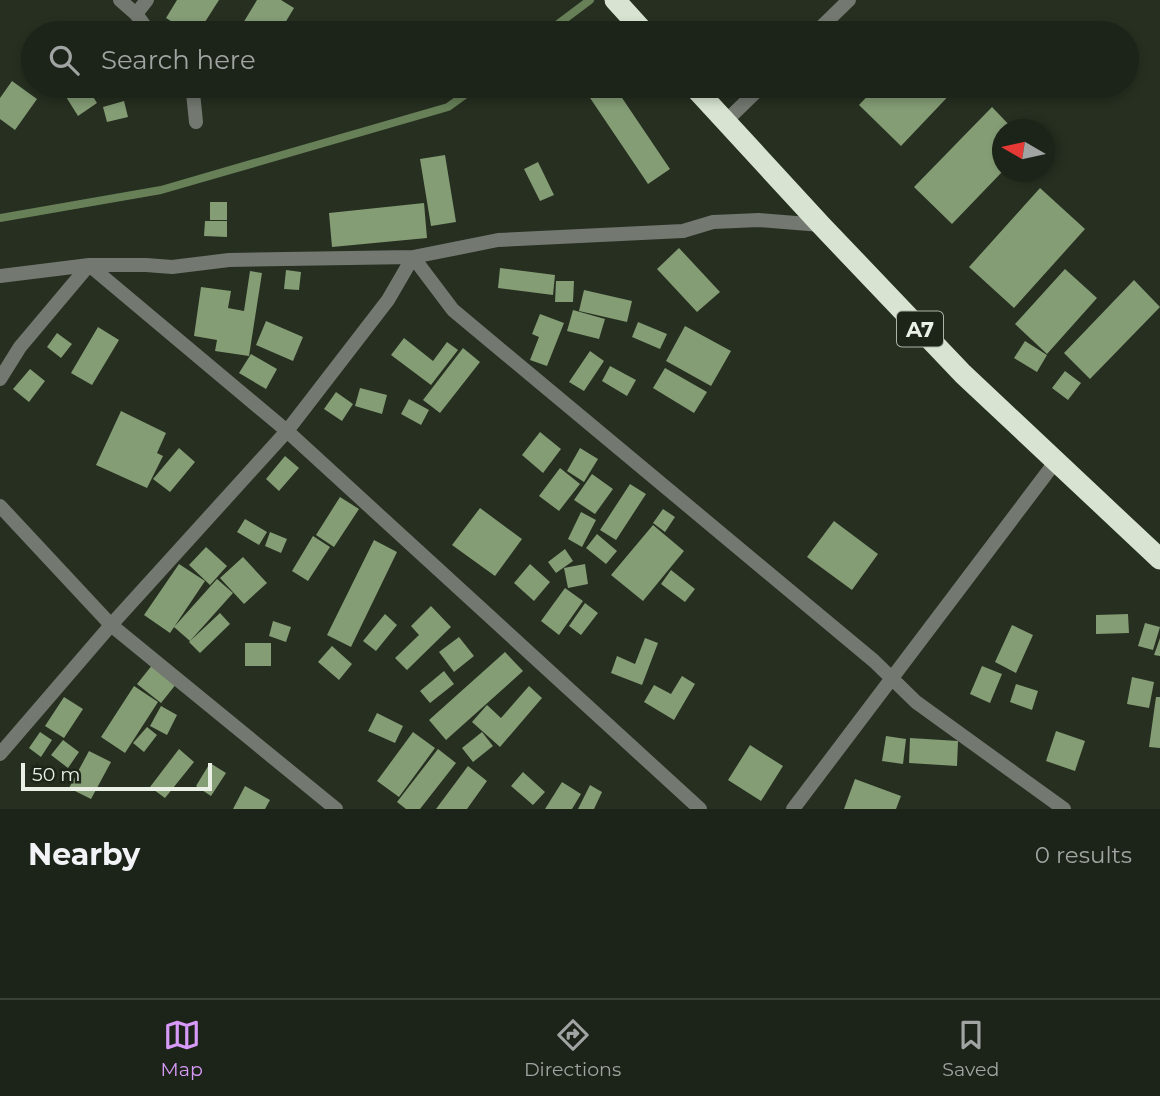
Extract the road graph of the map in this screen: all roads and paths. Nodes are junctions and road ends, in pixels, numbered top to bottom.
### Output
1 (120, 0) edge
2 (147, 0) edge
3 (615, 0) edge
4 (849, 0) edge
5 (136, 14) junction
6 (141, 21) edge
7 (634, 21) edge
8 (827, 21) edge
9 (194, 98) edge
10 (704, 98) edge
11 (750, 98) edge
12 (726, 121) junction
13 (196, 122) dead end
14 (821, 225) junction
15 (413, 257) junction
16 (89, 265) junction
17 (0, 275) edge
18 (0, 379) edge
19 (287, 431) junction
20 (1056, 461) junction
21 (0, 506) edge
22 (1160, 559) edge
23 (111, 625) junction
24 (892, 679) junction
25 (0, 754) edge
26 (336, 809) edge
27 (700, 809) edge
28 (793, 809) edge
29 (1064, 809) edge

1 - 5 street
2 - 5 street
3 - 7 highway
4 - 8 street
5 - 6 street
9 - 13 street
10 - 12 highway, A7
11 - 12 street
12 - 14 highway, A7
14 - 15 street
14 - 20 highway, A7
15 - 16 street
15 - 19 street
15 - 24 street
16 - 17 street
16 - 18 street
16 - 19 street
19 - 23 street
19 - 27 street
20 - 22 highway, A7
20 - 24 street
21 - 23 street
23 - 25 street
23 - 26 street
24 - 28 street
24 - 29 street

